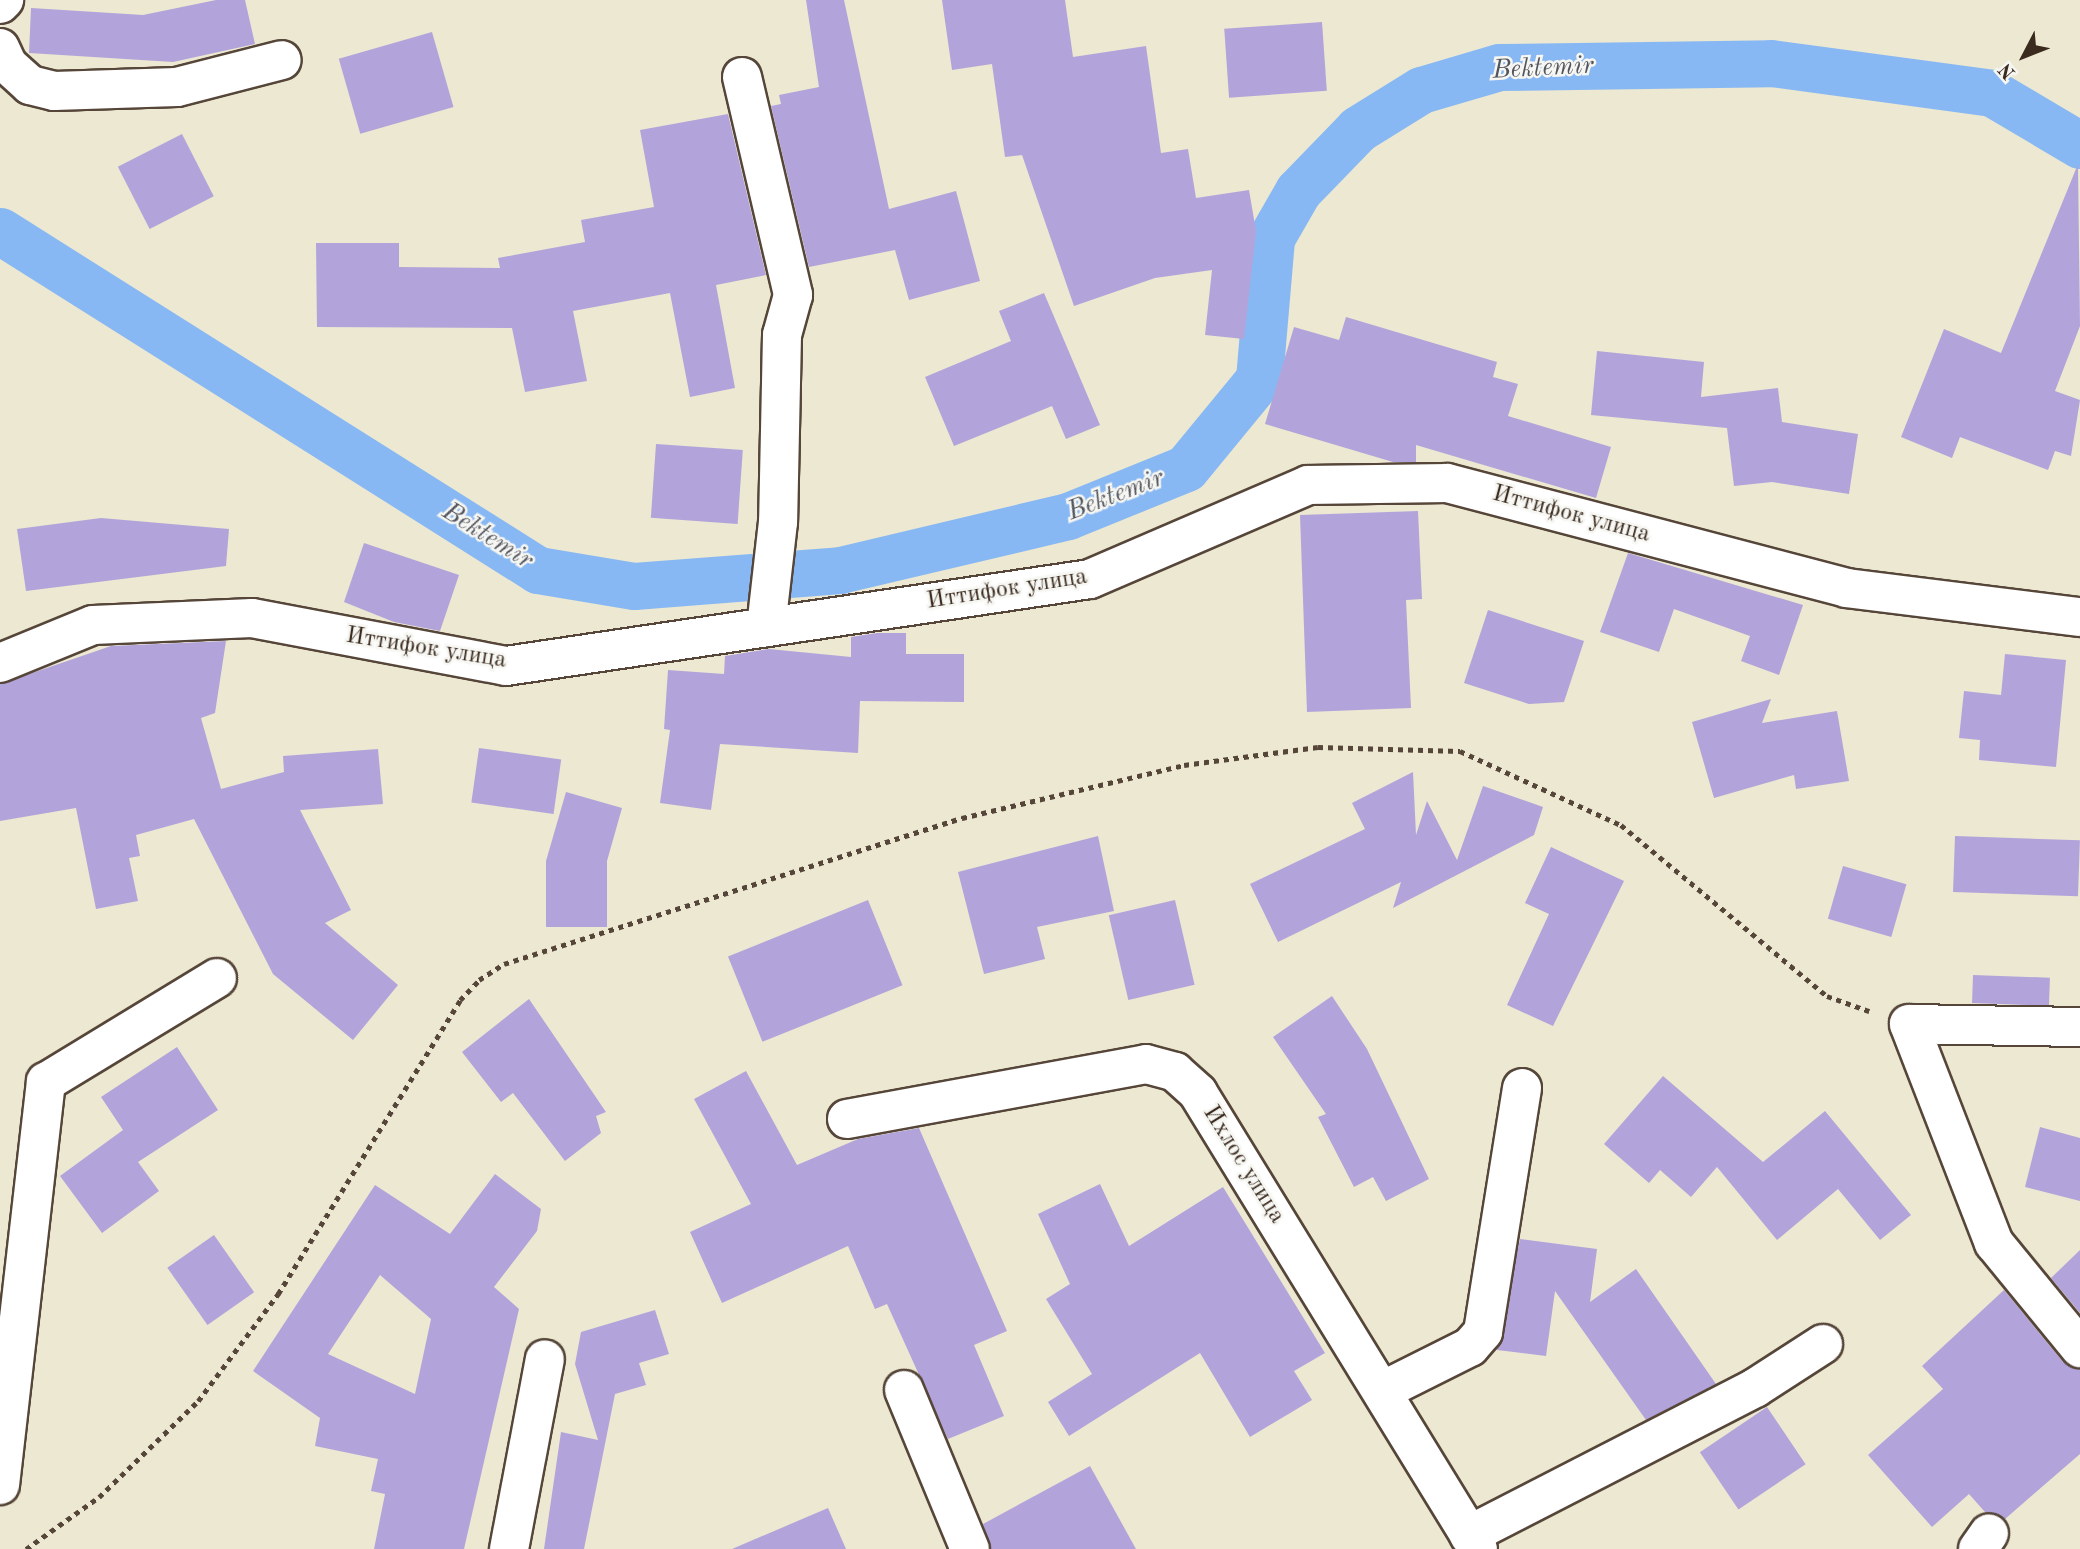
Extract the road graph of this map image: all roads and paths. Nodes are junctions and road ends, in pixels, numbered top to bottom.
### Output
1 (4, 0) edge
2 (0, 4) edge
3 (0, 48) edge
4 (282, 60) dead end
5 (742, 77) dead end
6 (767, 613) junction
7 (2080, 617) edge
8 (0, 663) edge
9 (217, 978) dead end
10 (1909, 1024) junction
11 (2080, 1027) edge
12 (1522, 1088) dead end
13 (847, 1119) dead end
14 (1823, 1344) dead end
15 (2080, 1348) edge
16 (545, 1359) dead end
17 (904, 1390) dead end
18 (1384, 1390) junction
19 (0, 1486) edge
20 (1474, 1542) edge
21 (26, 1549) edge
22 (509, 1549) edge
23 (970, 1549) edge

1 - 2 street
3 - 4 street
5 - 6 street
6 - 7 street, Иттифок улица
6 - 8 street, Иттифок улица
9 - 19 street
10 - 11 street
10 - 15 street
10 - 21 path
12 - 18 street
13 - 18 street, Ихлос улица
14 - 20 street
16 - 22 street
17 - 23 street
18 - 20 street, Ихлос улица

